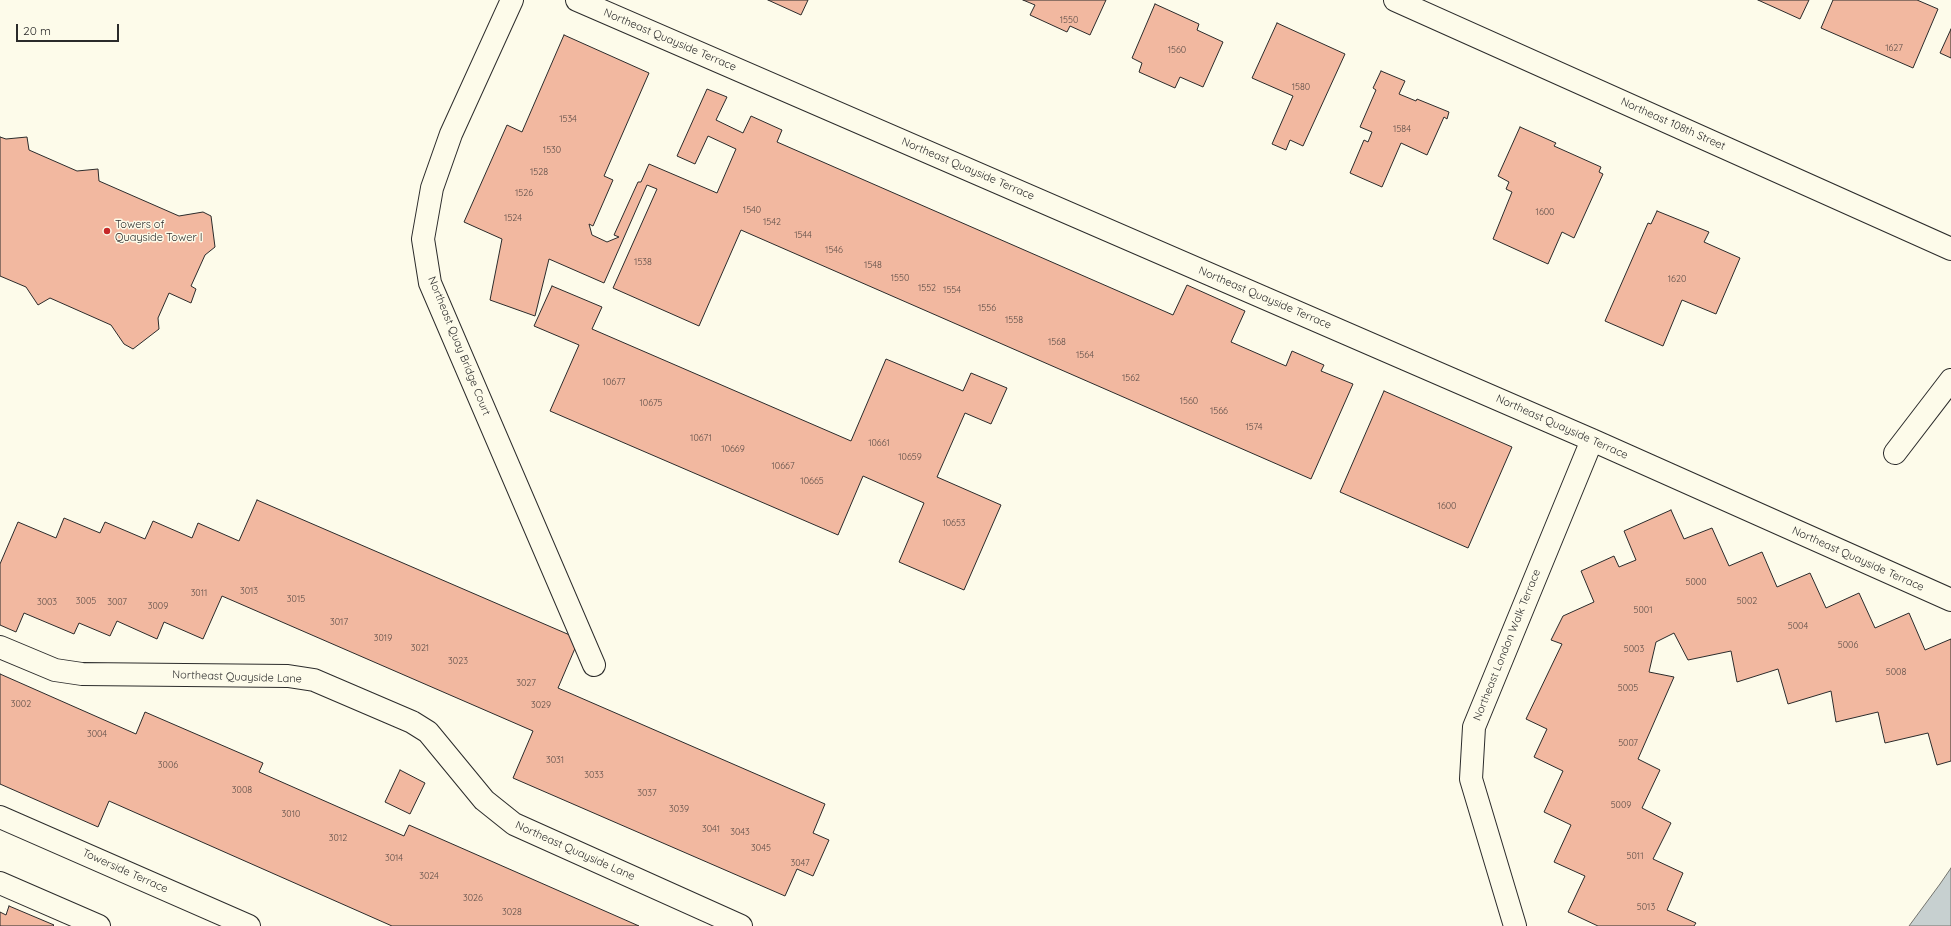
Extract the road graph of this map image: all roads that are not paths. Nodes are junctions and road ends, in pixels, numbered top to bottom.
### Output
1 (512, 0) edge
2 (577, 0) edge
3 (1395, 0) edge
4 (1951, 248) edge
5 (1951, 380) edge
6 (1592, 440) junction
7 (1895, 452) dead end
8 (1951, 600) edge
9 (0, 647) edge
10 (594, 665) dead end
11 (0, 816) edge
12 (0, 883) edge
13 (99, 926) edge
14 (250, 926) edge
15 (741, 926) edge
16 (1515, 926) edge

1 - 10 street, Northeast Quay Bridge Court
2 - 6 street, Northeast Quayside Terrace
3 - 4 street, Northeast 108th Street
5 - 7 street
6 - 8 street, Northeast Quayside Terrace
6 - 16 street, Northeast London Walk Terrace
9 - 15 street, Northeast Quayside Lane
11 - 14 street, Towerside Terrace
12 - 13 street

